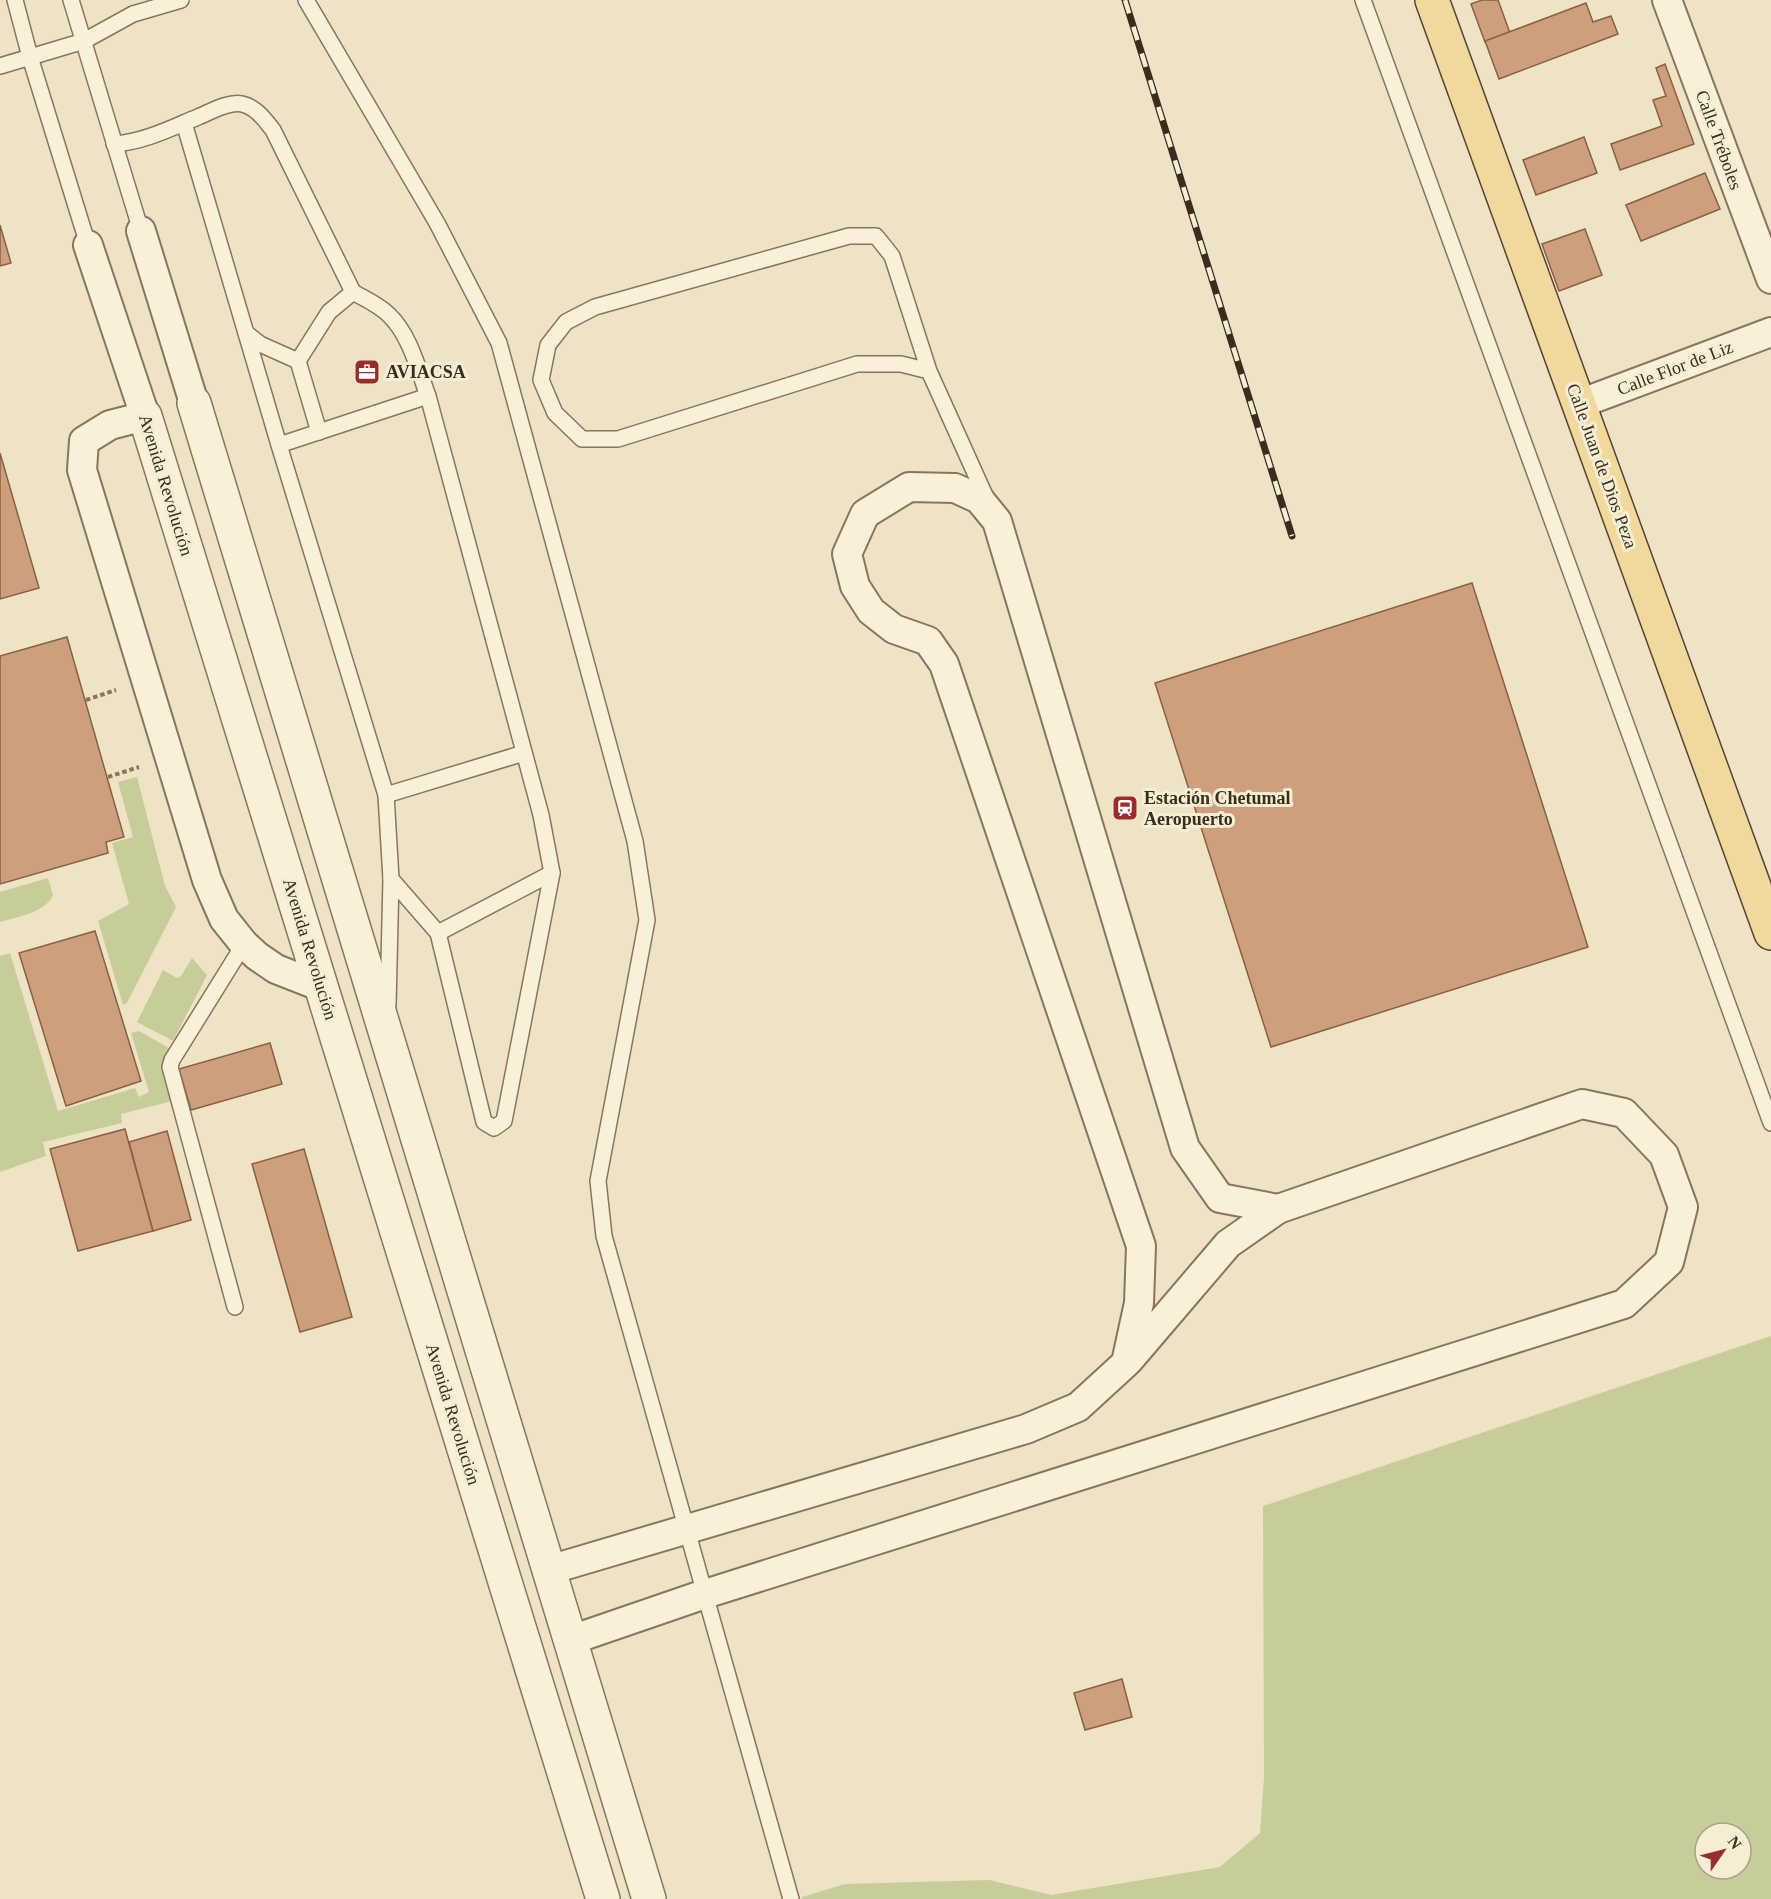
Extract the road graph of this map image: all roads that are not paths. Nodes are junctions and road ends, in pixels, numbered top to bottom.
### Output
1 (15, 0) edge
2 (71, 0) edge
3 (181, 0) edge
4 (306, 0) edge
5 (1363, 0) edge
6 (1432, 0) edge
7 (1667, 0) edge
8 (84, 41) junction
9 (30, 57) junction
10 (0, 66) edge
11 (183, 123) junction
12 (114, 144) junction
13 (141, 231) joint
14 (88, 245) joint
15 (1771, 279) edge
16 (353, 292) junction
17 (1771, 332) edge
18 (246, 333) junction
19 (298, 361) junction
20 (929, 371) junction
21 (428, 396) junction
22 (194, 403) joint
23 (1579, 404) junction
24 (145, 416) junction
25 (319, 432) junction
26 (279, 445) junction
27 (997, 521) junction
28 (524, 753) junction
29 (386, 795) junction
30 (552, 873) junction
31 (392, 879) junction
32 (438, 933) junction
33 (1771, 933) edge
34 (244, 944) junction
35 (321, 987) junction
36 (387, 1035) junction
37 (1771, 1123) edge
38 (1278, 1209) junction
39 (235, 1307) dead end
40 (1126, 1363) junction
41 (486, 1364) junction
42 (442, 1377) junction
43 (686, 1528) junction
44 (549, 1570) junction
45 (705, 1594) junction
46 (571, 1640) junction
47 (637, 1857) junction
48 (593, 1866) junction
49 (603, 1899) edge
50 (650, 1899) edge
51 (791, 1899) edge

1 - 9 lane, Avenida Revolución
2 - 8 lane
3 - 8 lane
4 - 43 lane
5 - 37 lane
6 - 23 main road, Calle Juan de Dios Peza
7 - 15 street, Calle Tréboles
8 - 9 lane
8 - 12 lane
9 - 10 lane
9 - 14 lane, Avenida Revolución
11 - 12 lane
11 - 16 lane
11 - 18 lane
12 - 13 lane
13 - 22 street
14 - 24 street, Avenida Revolución
16 - 19 lane
16 - 21 lane
17 - 23 street, Calle Flor de Liz
18 - 19 lane
18 - 26 lane
19 - 25 lane
20 - 20 lane
20 - 27 lane
21 - 25 lane
21 - 28 lane
22 - 36 street
23 - 33 main road, Calle Juan de Dios Peza
24 - 34 street
24 - 35 street, Avenida Revolución
25 - 26 lane
26 - 29 lane
27 - 38 street
27 - 40 street
28 - 29 lane
28 - 30 lane
29 - 31 lane
30 - 32 lane
30 - 32 lane
31 - 32 lane
31 - 36 lane
34 - 35 street
34 - 39 lane
35 - 42 street, Avenida Revolución
36 - 41 street
38 - 40 street
38 - 45 street
40 - 43 street
41 - 42 street
41 - 44 street
42 - 48 street, Avenida Revolución
43 - 44 street
43 - 45 lane
44 - 46 street
45 - 46 street
45 - 51 lane
46 - 47 street
47 - 48 street
47 - 50 street
48 - 49 street, Avenida Revolución

